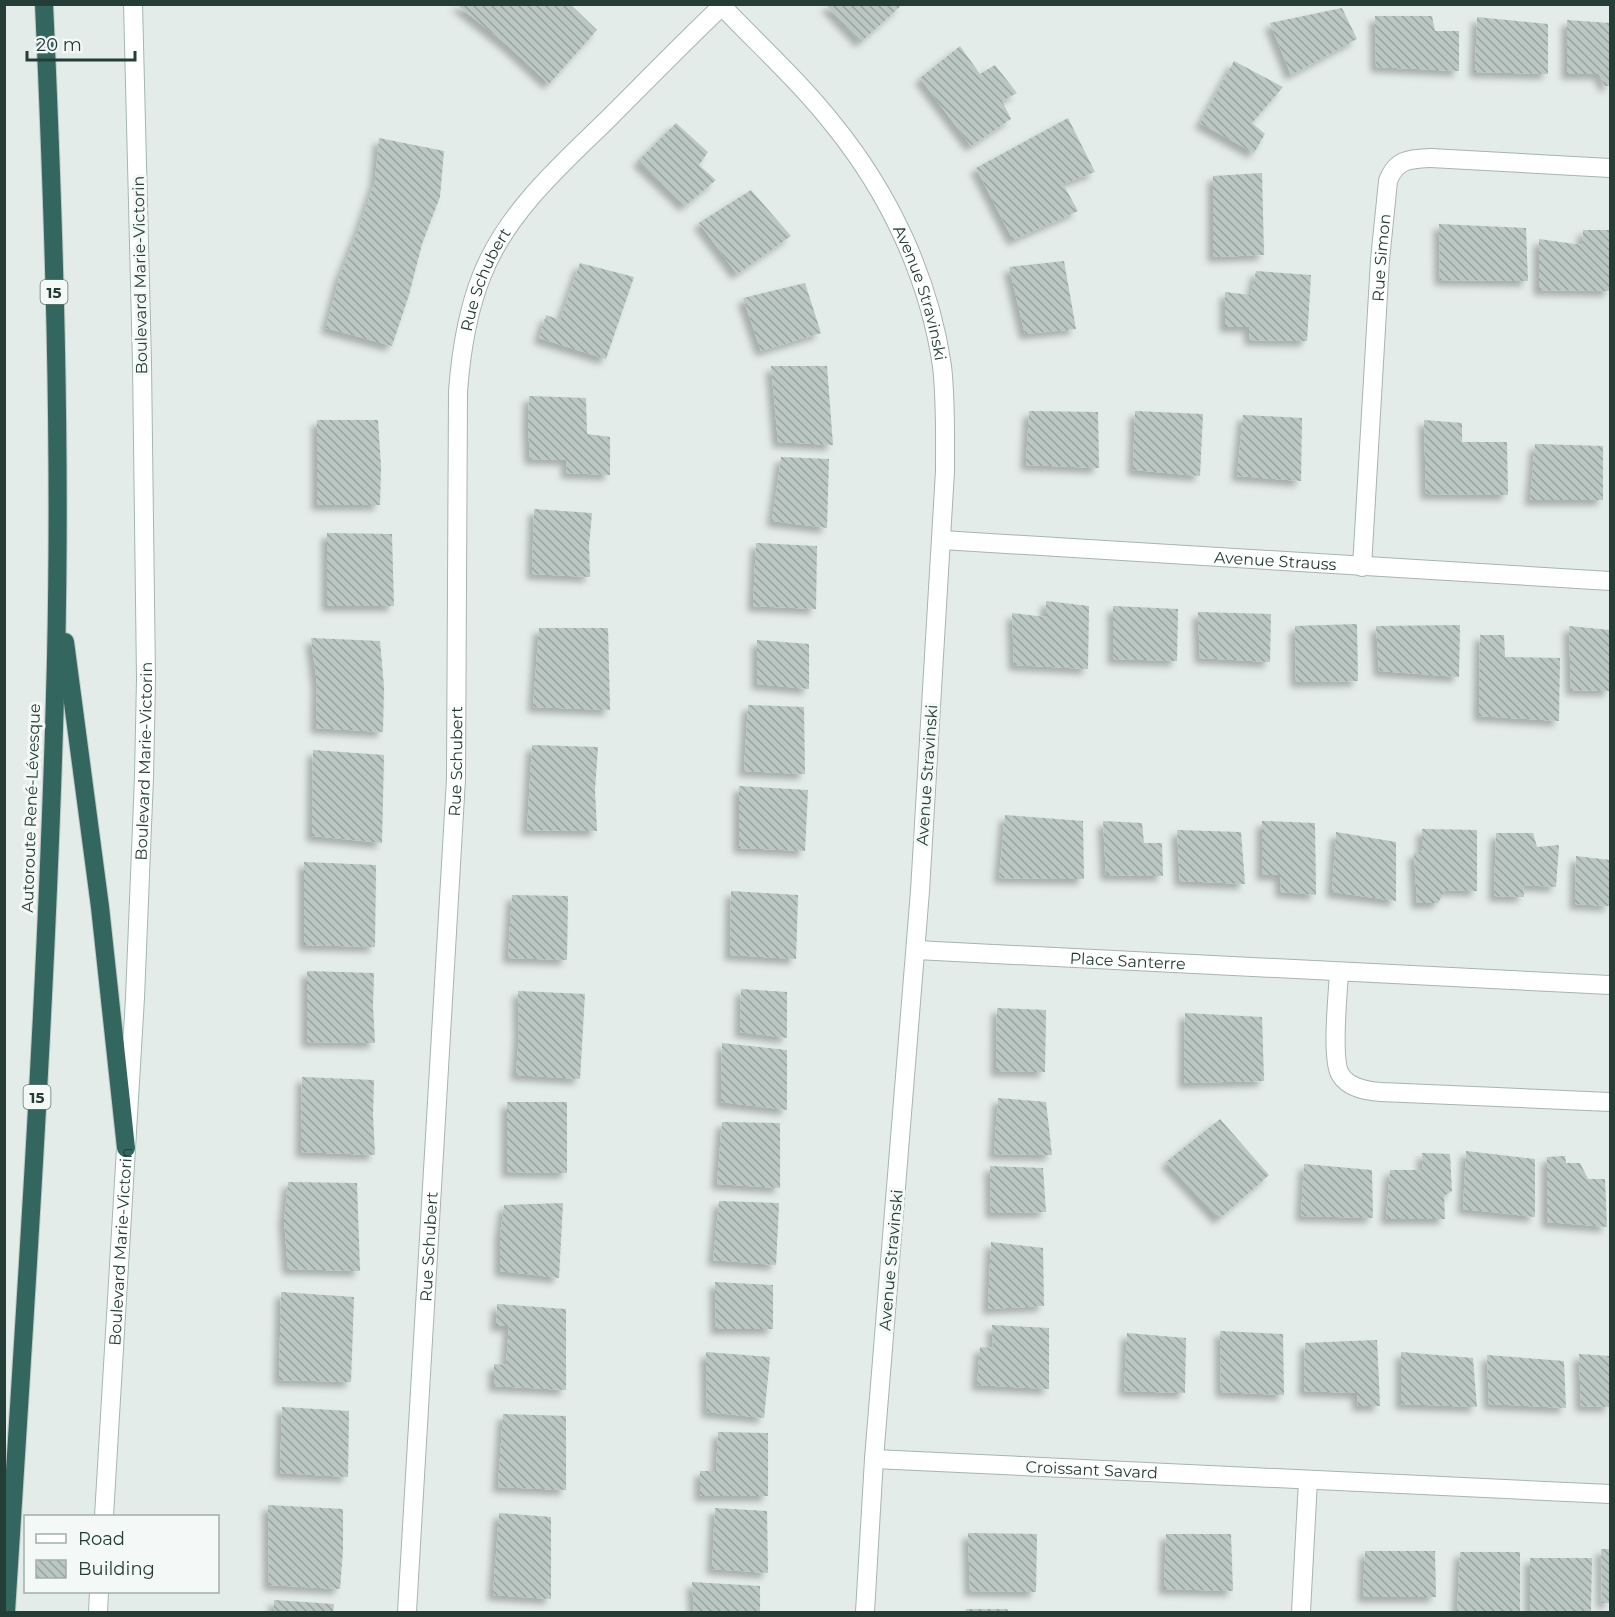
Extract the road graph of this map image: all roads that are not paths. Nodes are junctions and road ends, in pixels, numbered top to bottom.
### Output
1 (44, 4) edge
2 (133, 4) edge
3 (722, 5) edge
4 (1611, 168) edge
5 (942, 540) junction
6 (1362, 567) junction
7 (57, 580) junction
8 (1611, 580) edge
9 (916, 950) junction
10 (1339, 972) junction
11 (1611, 985) edge
12 (1611, 1102) edge
13 (126, 1148) junction
14 (874, 1459) junction
15 (1308, 1480) junction
16 (1611, 1494) edge
17 (104, 1515) edge
18 (99, 1593) edge
19 (6, 1612) edge
20 (98, 1612) edge
21 (407, 1612) edge
22 (865, 1612) edge
23 (1301, 1612) edge

1 - 7 highway, Autoroute René-Lévesque / 15
2 - 13 street, Boulevard Marie-Victorin
3 - 5 street, Avenue Stravinski
3 - 21 street, Rue Schubert
4 - 6 street, Rue Simon
5 - 6 street, Avenue Strauss
5 - 9 street, Avenue Stravinski
6 - 8 street, Avenue Strauss
7 - 13 highway
7 - 19 highway, Autoroute René-Lévesque / 15
9 - 10 street, Place Santerre
9 - 14 street, Avenue Stravinski
10 - 11 street, Place Santerre
10 - 12 street
13 - 17 street, Boulevard Marie-Victorin
14 - 15 street, Croissant Savard
14 - 22 street, Avenue Stravinski
15 - 16 street, Croissant Savard
15 - 23 street
18 - 20 street

